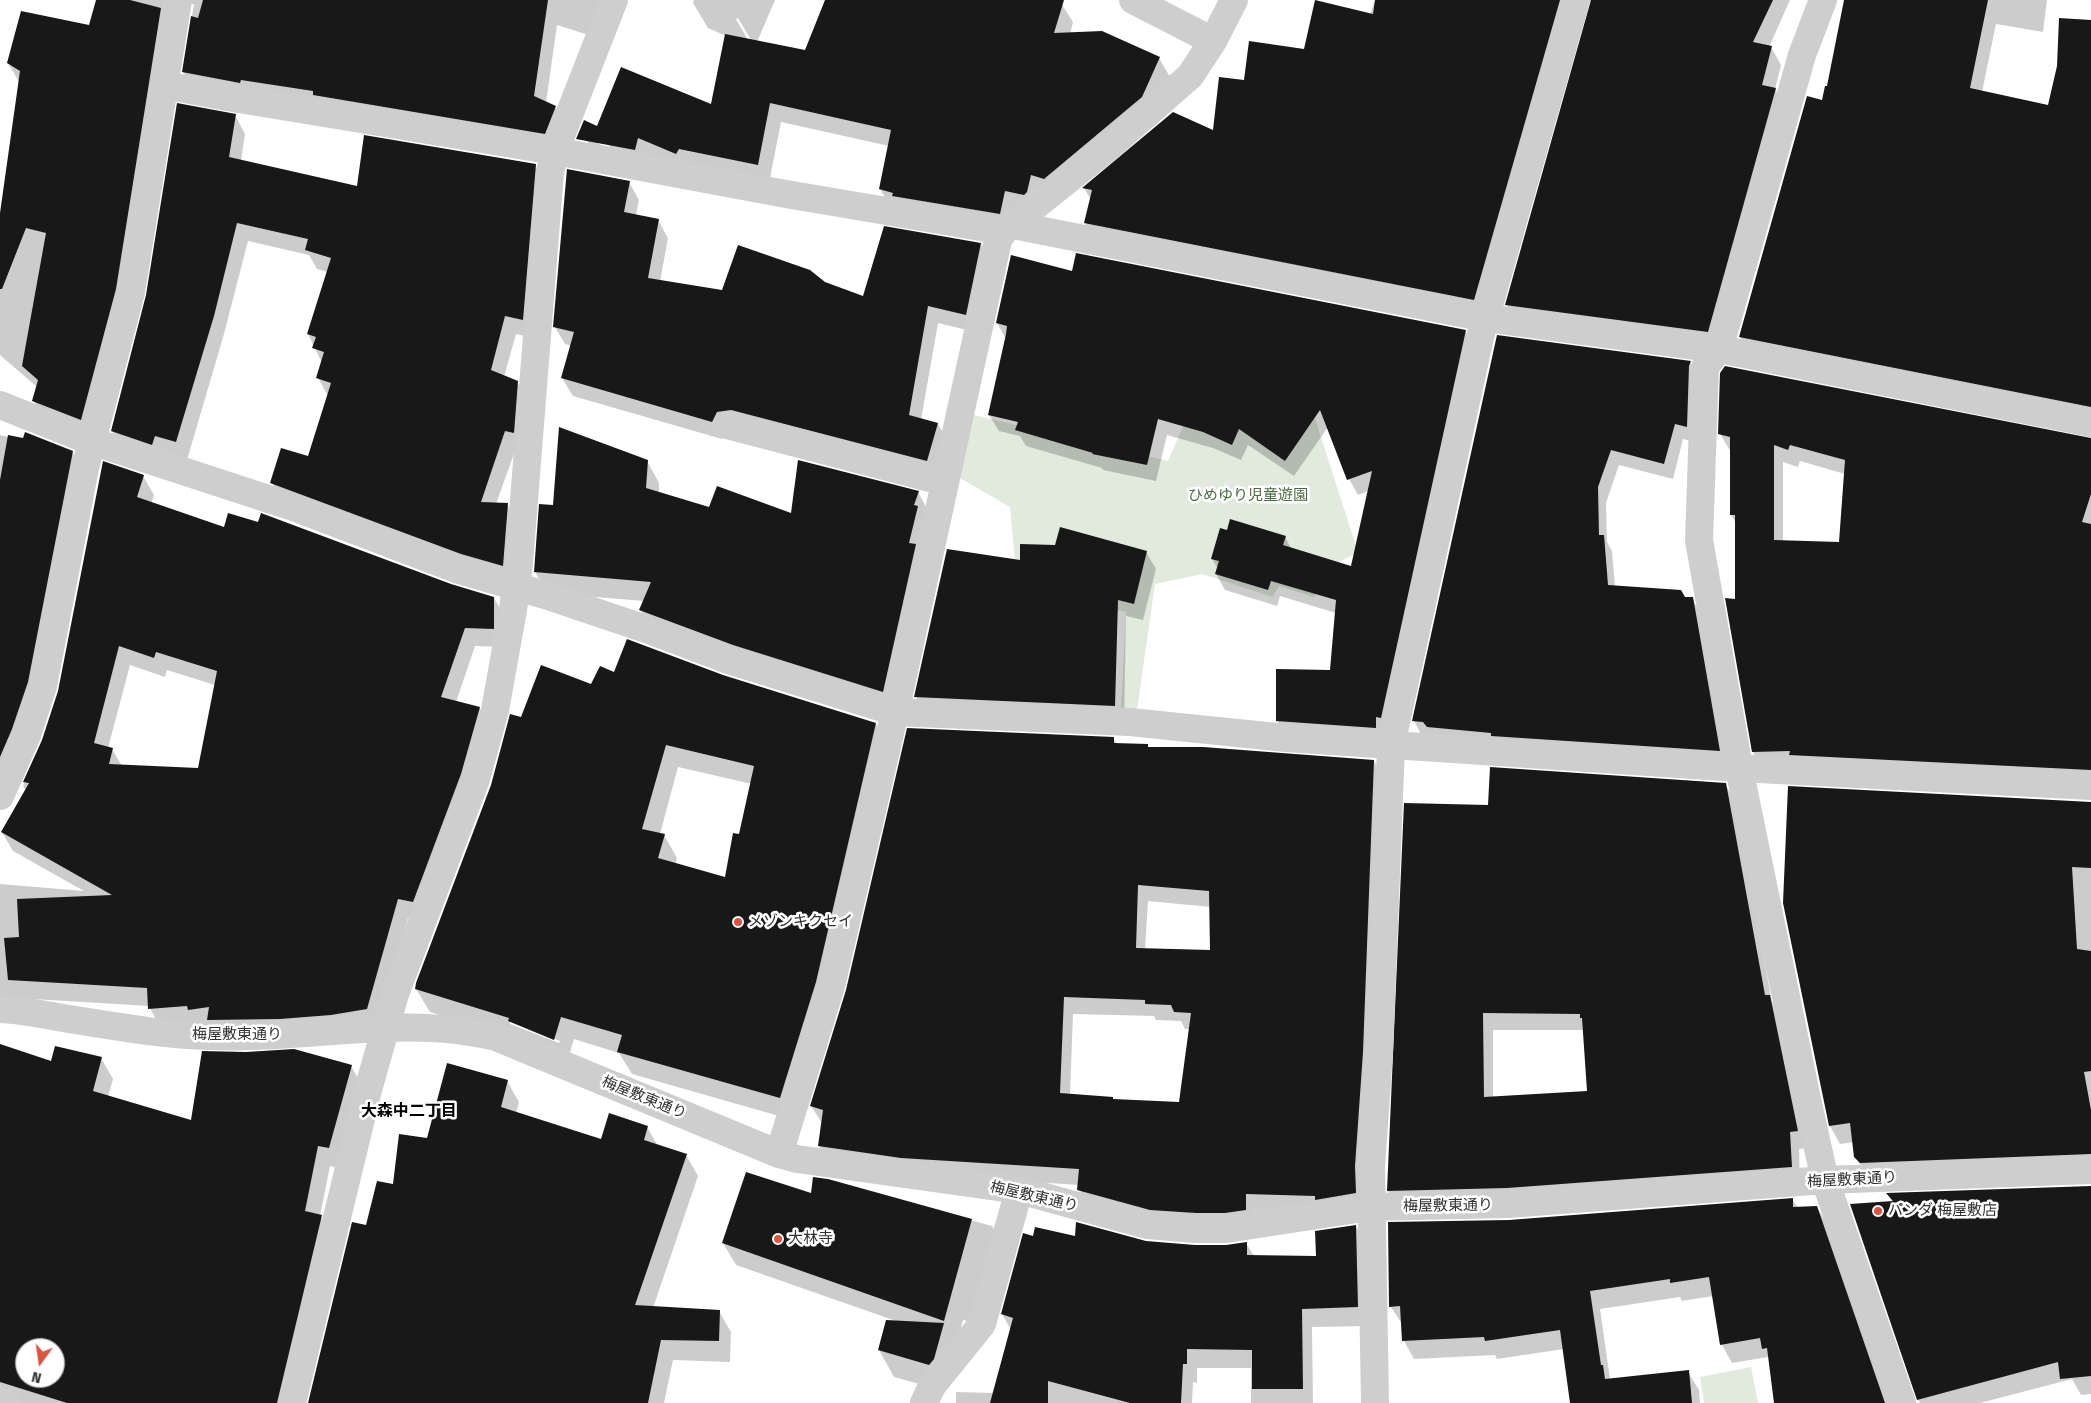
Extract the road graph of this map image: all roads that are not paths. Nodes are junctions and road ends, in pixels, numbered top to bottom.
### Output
1 (178, 0) edge
2 (614, 0) edge
3 (1133, 0) edge
4 (1234, 0) edge
5 (1576, 0) edge
6 (1823, 0) edge
7 (1213, 41) junction
8 (165, 84) junction
9 (554, 150) junction
10 (1008, 228) junction
11 (1486, 318) junction
12 (1719, 349) junction
13 (0, 405) edge
14 (2091, 423) edge
15 (727, 425) dead end
16 (91, 441) junction
17 (945, 482) junction
18 (517, 586) junction
19 (895, 712) junction
20 (1391, 745) junction
21 (1739, 768) junction
22 (2091, 786) edge
23 (0, 796) edge
24 (0, 1009) edge
25 (386, 1028) junction
26 (779, 1154) junction
27 (2091, 1170) edge
28 (1825, 1180) junction
29 (1019, 1190) junction
30 (1370, 1207) junction
31 (0, 1400) edge
32 (8, 1403) edge
33 (292, 1403) edge
34 (924, 1403) edge
35 (1375, 1403) edge
36 (1902, 1403) edge

1 - 8 street
2 - 9 street
3 - 7 street
4 - 7 street
5 - 11 street
6 - 12 street
7 - 10 street
8 - 9 street
8 - 16 street
9 - 10 street
9 - 18 street
10 - 11 street
10 - 17 street
11 - 12 street
11 - 20 street
12 - 14 street
12 - 21 street
13 - 16 street
15 - 17 street
16 - 18 street
16 - 23 street
17 - 19 street
18 - 19 street
18 - 25 street
19 - 20 street
19 - 26 street
20 - 21 street
20 - 30 street
21 - 22 street
21 - 28 street
24 - 25 street, 梅屋敷東通り
25 - 26 street, 梅屋敷東通り
25 - 33 street
26 - 29 street, 梅屋敷東通り
27 - 28 street, 梅屋敷東通り
28 - 30 street, 梅屋敷東通り
28 - 36 street
29 - 30 street, 梅屋敷東通り
29 - 34 street
30 - 35 street
31 - 32 street

